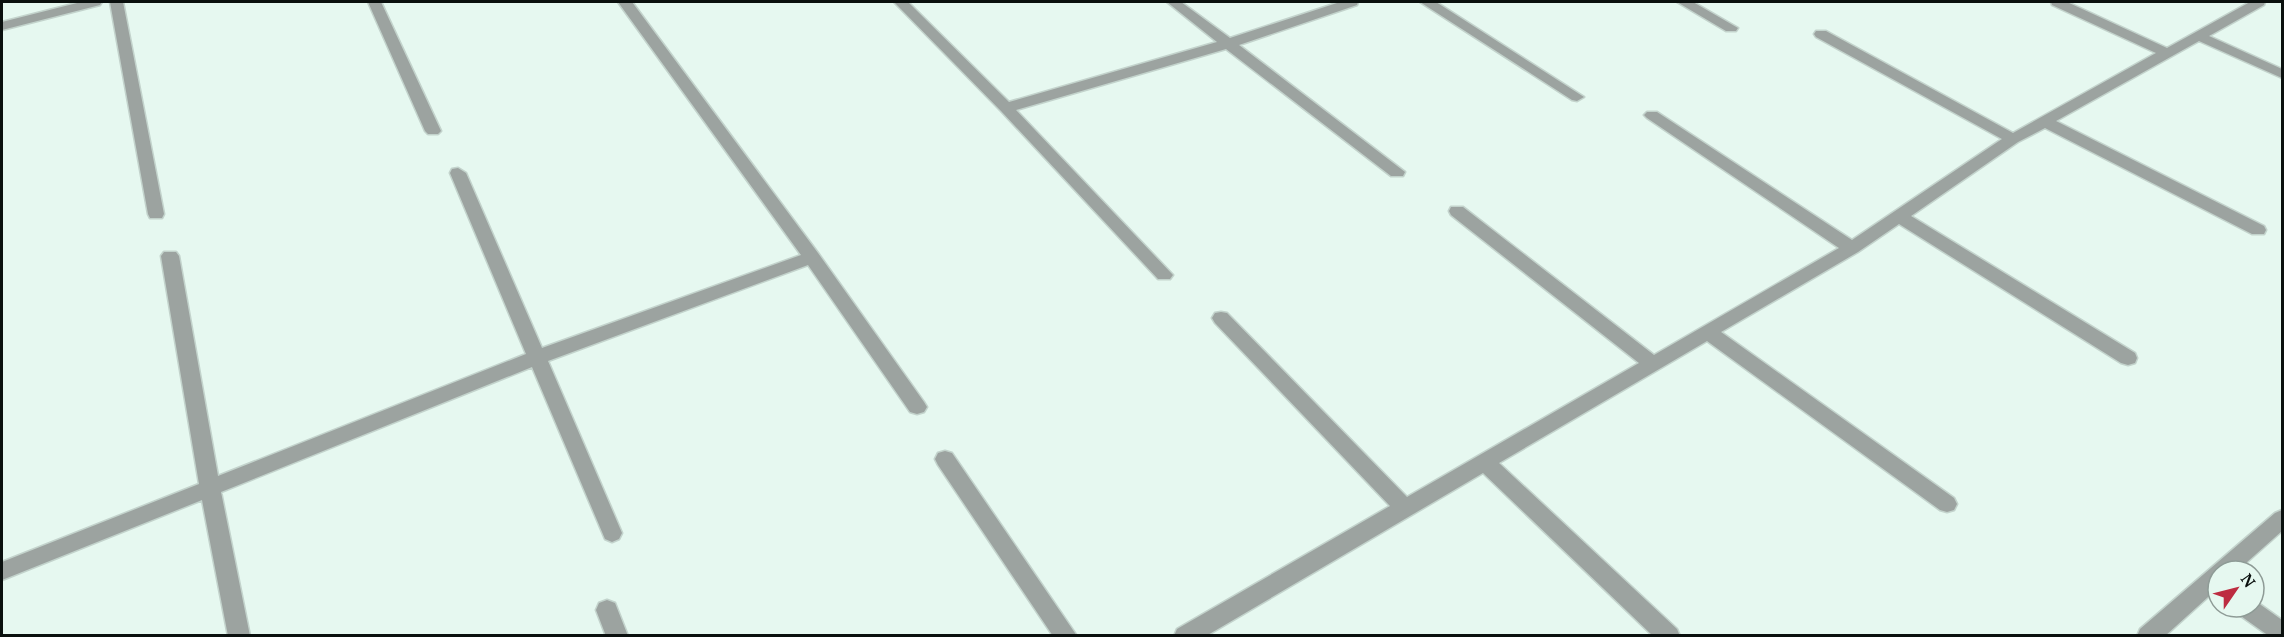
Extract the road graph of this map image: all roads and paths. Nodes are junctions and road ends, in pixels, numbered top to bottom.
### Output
1 (95, 2) edge
2 (116, 2) edge
3 (374, 2) edge
4 (625, 2) edge
5 (901, 2) edge
6 (1173, 2) edge
7 (1352, 2) edge
8 (1426, 2) edge
9 (1684, 2) edge
10 (2057, 2) edge
11 (2259, 2) edge
12 (2, 26) edge
13 (1731, 28) dead end
14 (1821, 34) dead end
15 (2198, 36) junction
16 (1227, 44) junction
17 (2167, 53) junction
18 (2283, 74) edge
19 (1577, 97) dead end
20 (1006, 108) junction
21 (1652, 115) dead end
22 (2044, 121) junction
23 (433, 130) dead end
24 (2013, 139) junction
25 (1397, 172) dead end
26 (458, 173) dead end
27 (1457, 211) dead end
28 (156, 214) dead end
29 (1898, 216) junction
30 (2258, 230) dead end
31 (1852, 248) junction
32 (170, 256) dead end
33 (812, 257) junction
34 (1164, 275) dead end
35 (1221, 318) dead end
36 (1708, 332) junction
37 (536, 358) junction
38 (2128, 358) dead end
39 (1653, 364) junction
40 (917, 407) dead end
41 (945, 459) dead end
42 (1485, 462) junction
43 (210, 488) junction
44 (1947, 504) dead end
45 (1404, 507) junction
46 (2283, 519) edge
47 (612, 533) dead end
48 (2239, 559) edge
49 (2, 571) edge
50 (2206, 588) edge
51 (607, 610) dead end
52 (2264, 619) edge
53 (2283, 632) edge
54 (239, 636) edge
55 (617, 636) edge
56 (1066, 636) edge
57 (1185, 636) edge
58 (1669, 636) edge
59 (2148, 636) edge

1 - 12 street
2 - 28 street
3 - 23 street
4 - 33 street
5 - 20 street
6 - 16 street
7 - 16 street
8 - 19 street
9 - 13 street
10 - 17 street
11 - 15 street
14 - 24 street
15 - 17 street
15 - 18 street
16 - 20 street
16 - 25 street
17 - 22 street
20 - 34 street
21 - 31 street
22 - 24 street
22 - 30 street
24 - 29 street
26 - 37 street
27 - 39 street
29 - 31 street
29 - 38 street
31 - 36 street
32 - 43 street
33 - 37 street
33 - 40 street
35 - 45 street
36 - 39 street
36 - 44 street
37 - 43 street
37 - 47 street
39 - 42 street
41 - 56 street
42 - 45 street
42 - 58 street
43 - 49 street
43 - 54 street
45 - 57 street
46 - 48 street
50 - 59 street
51 - 55 street
52 - 53 street

